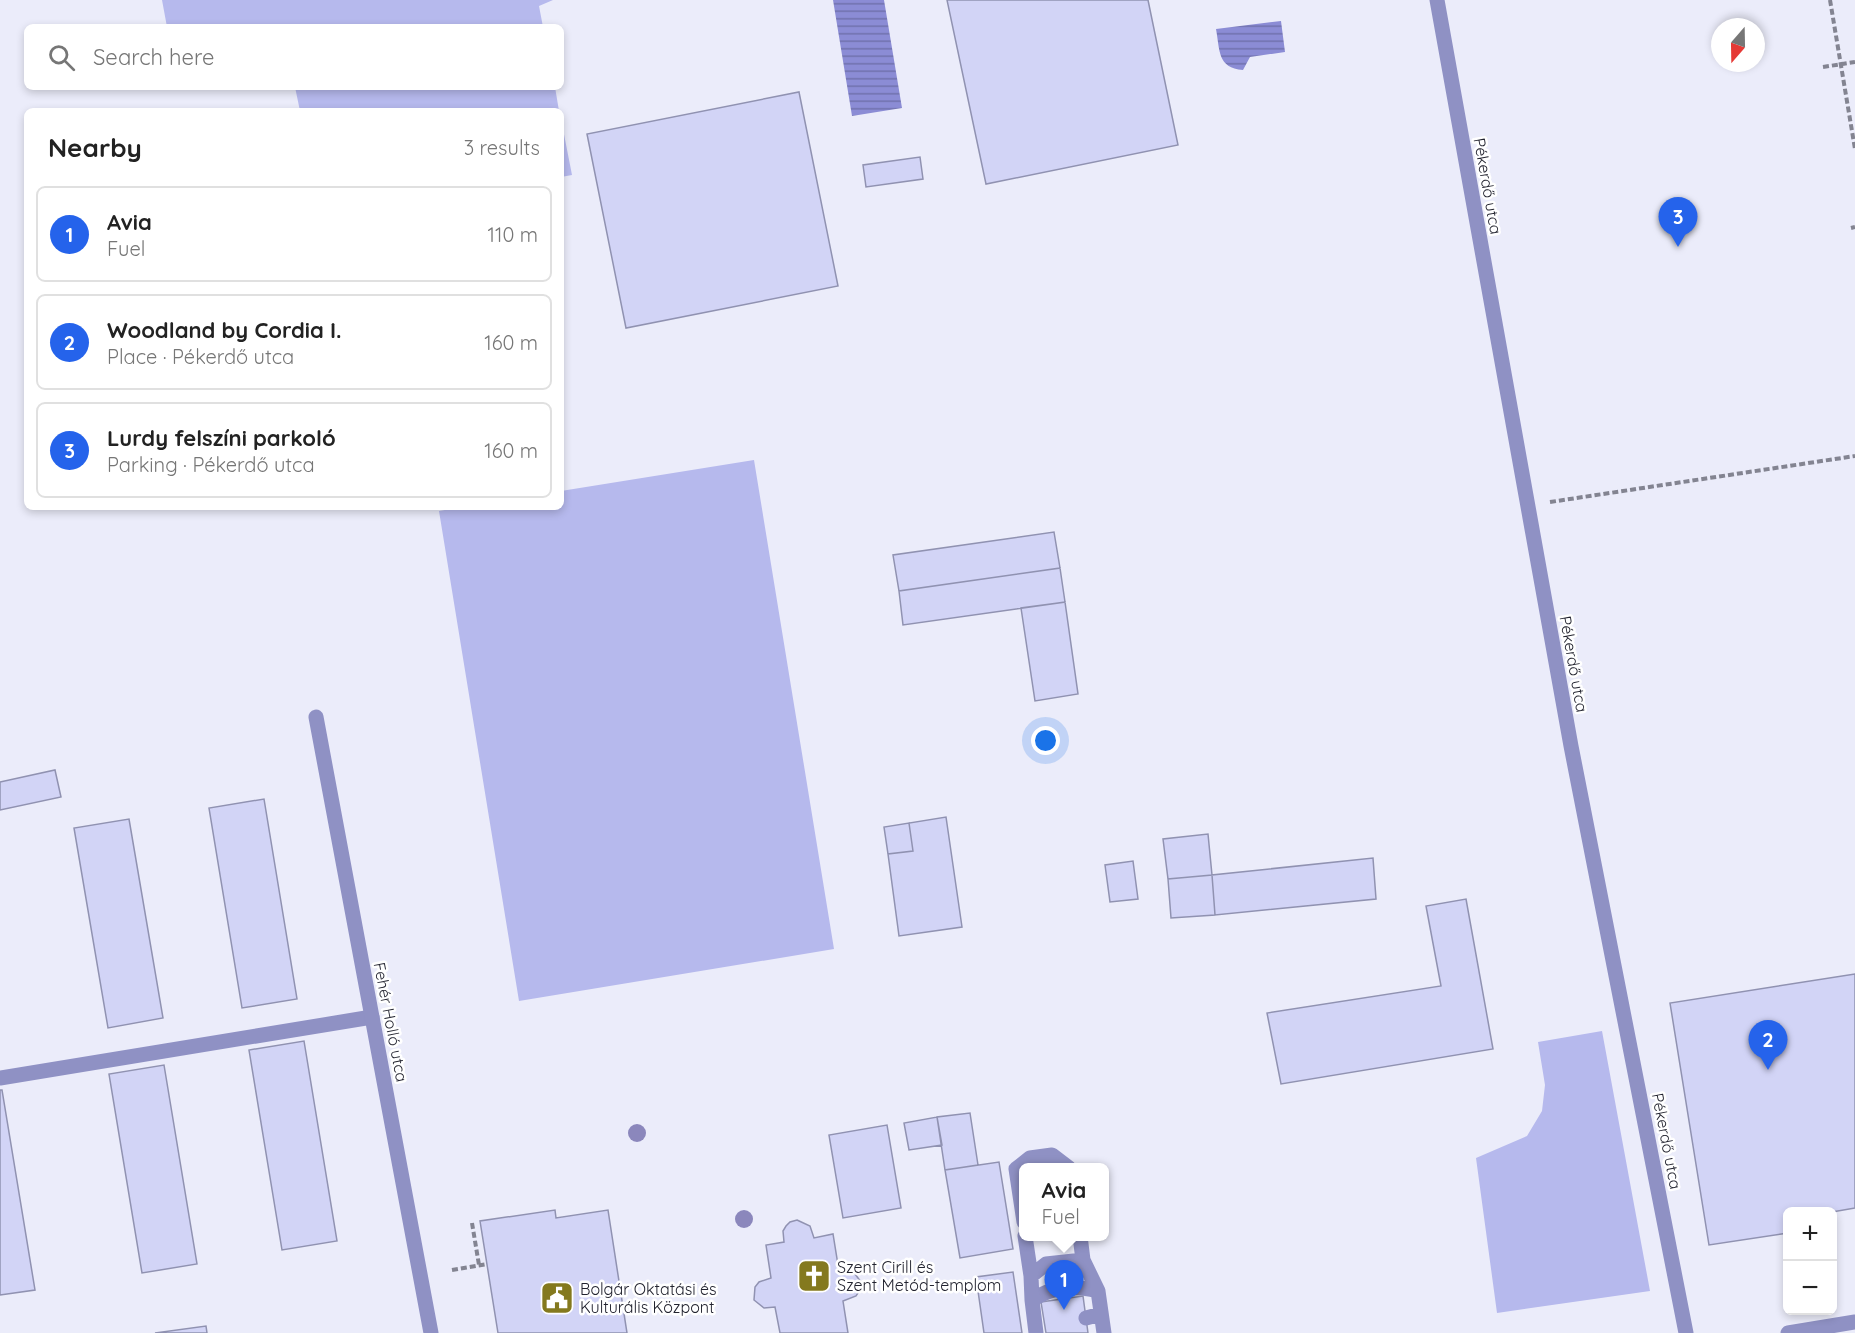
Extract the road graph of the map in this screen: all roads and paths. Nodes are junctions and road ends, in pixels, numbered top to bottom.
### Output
1 (1437, 0) edge
2 (1830, 0) edge
3 (1855, 62) edge
4 (1840, 65) junction
5 (1823, 67) dead end
6 (1855, 149) edge
7 (1855, 456) edge
8 (1549, 502) dead end
9 (316, 717) dead end
10 (372, 1017) junction
11 (0, 1078) edge
12 (1024, 1163) edge
13 (1063, 1163) edge
14 (1019, 1167) edge
15 (1019, 1187) edge
16 (472, 1223) dead end
17 (1026, 1241) edge
18 (1081, 1241) edge
19 (1083, 1260) junction
20 (487, 1264) dead end
21 (479, 1266) junction
22 (452, 1270) dead end
23 (1031, 1276) junction
24 (1098, 1291) junction
25 (1032, 1300) junction
26 (1101, 1314) junction
27 (1086, 1318) dead end
28 (1855, 1322) edge
29 (1039, 1328) edge
30 (431, 1333) edge
31 (1104, 1333) edge
32 (1686, 1333) edge
33 (1788, 1333) edge

1 - 32 street, Pékerdő utca
2 - 4 path
3 - 4 path
4 - 5 path
4 - 6 path
7 - 8 path
9 - 10 street, Fehér Holló utca
10 - 11 street
10 - 30 street, Fehér Holló utca
12 - 13 street
14 - 15 street
16 - 21 path
17 - 23 street
18 - 19 street
19 - 23 street
19 - 24 street
20 - 21 path
21 - 22 path
23 - 25 street
24 - 25 street
24 - 26 street
25 - 29 street
26 - 27 street
26 - 31 street
28 - 33 street

